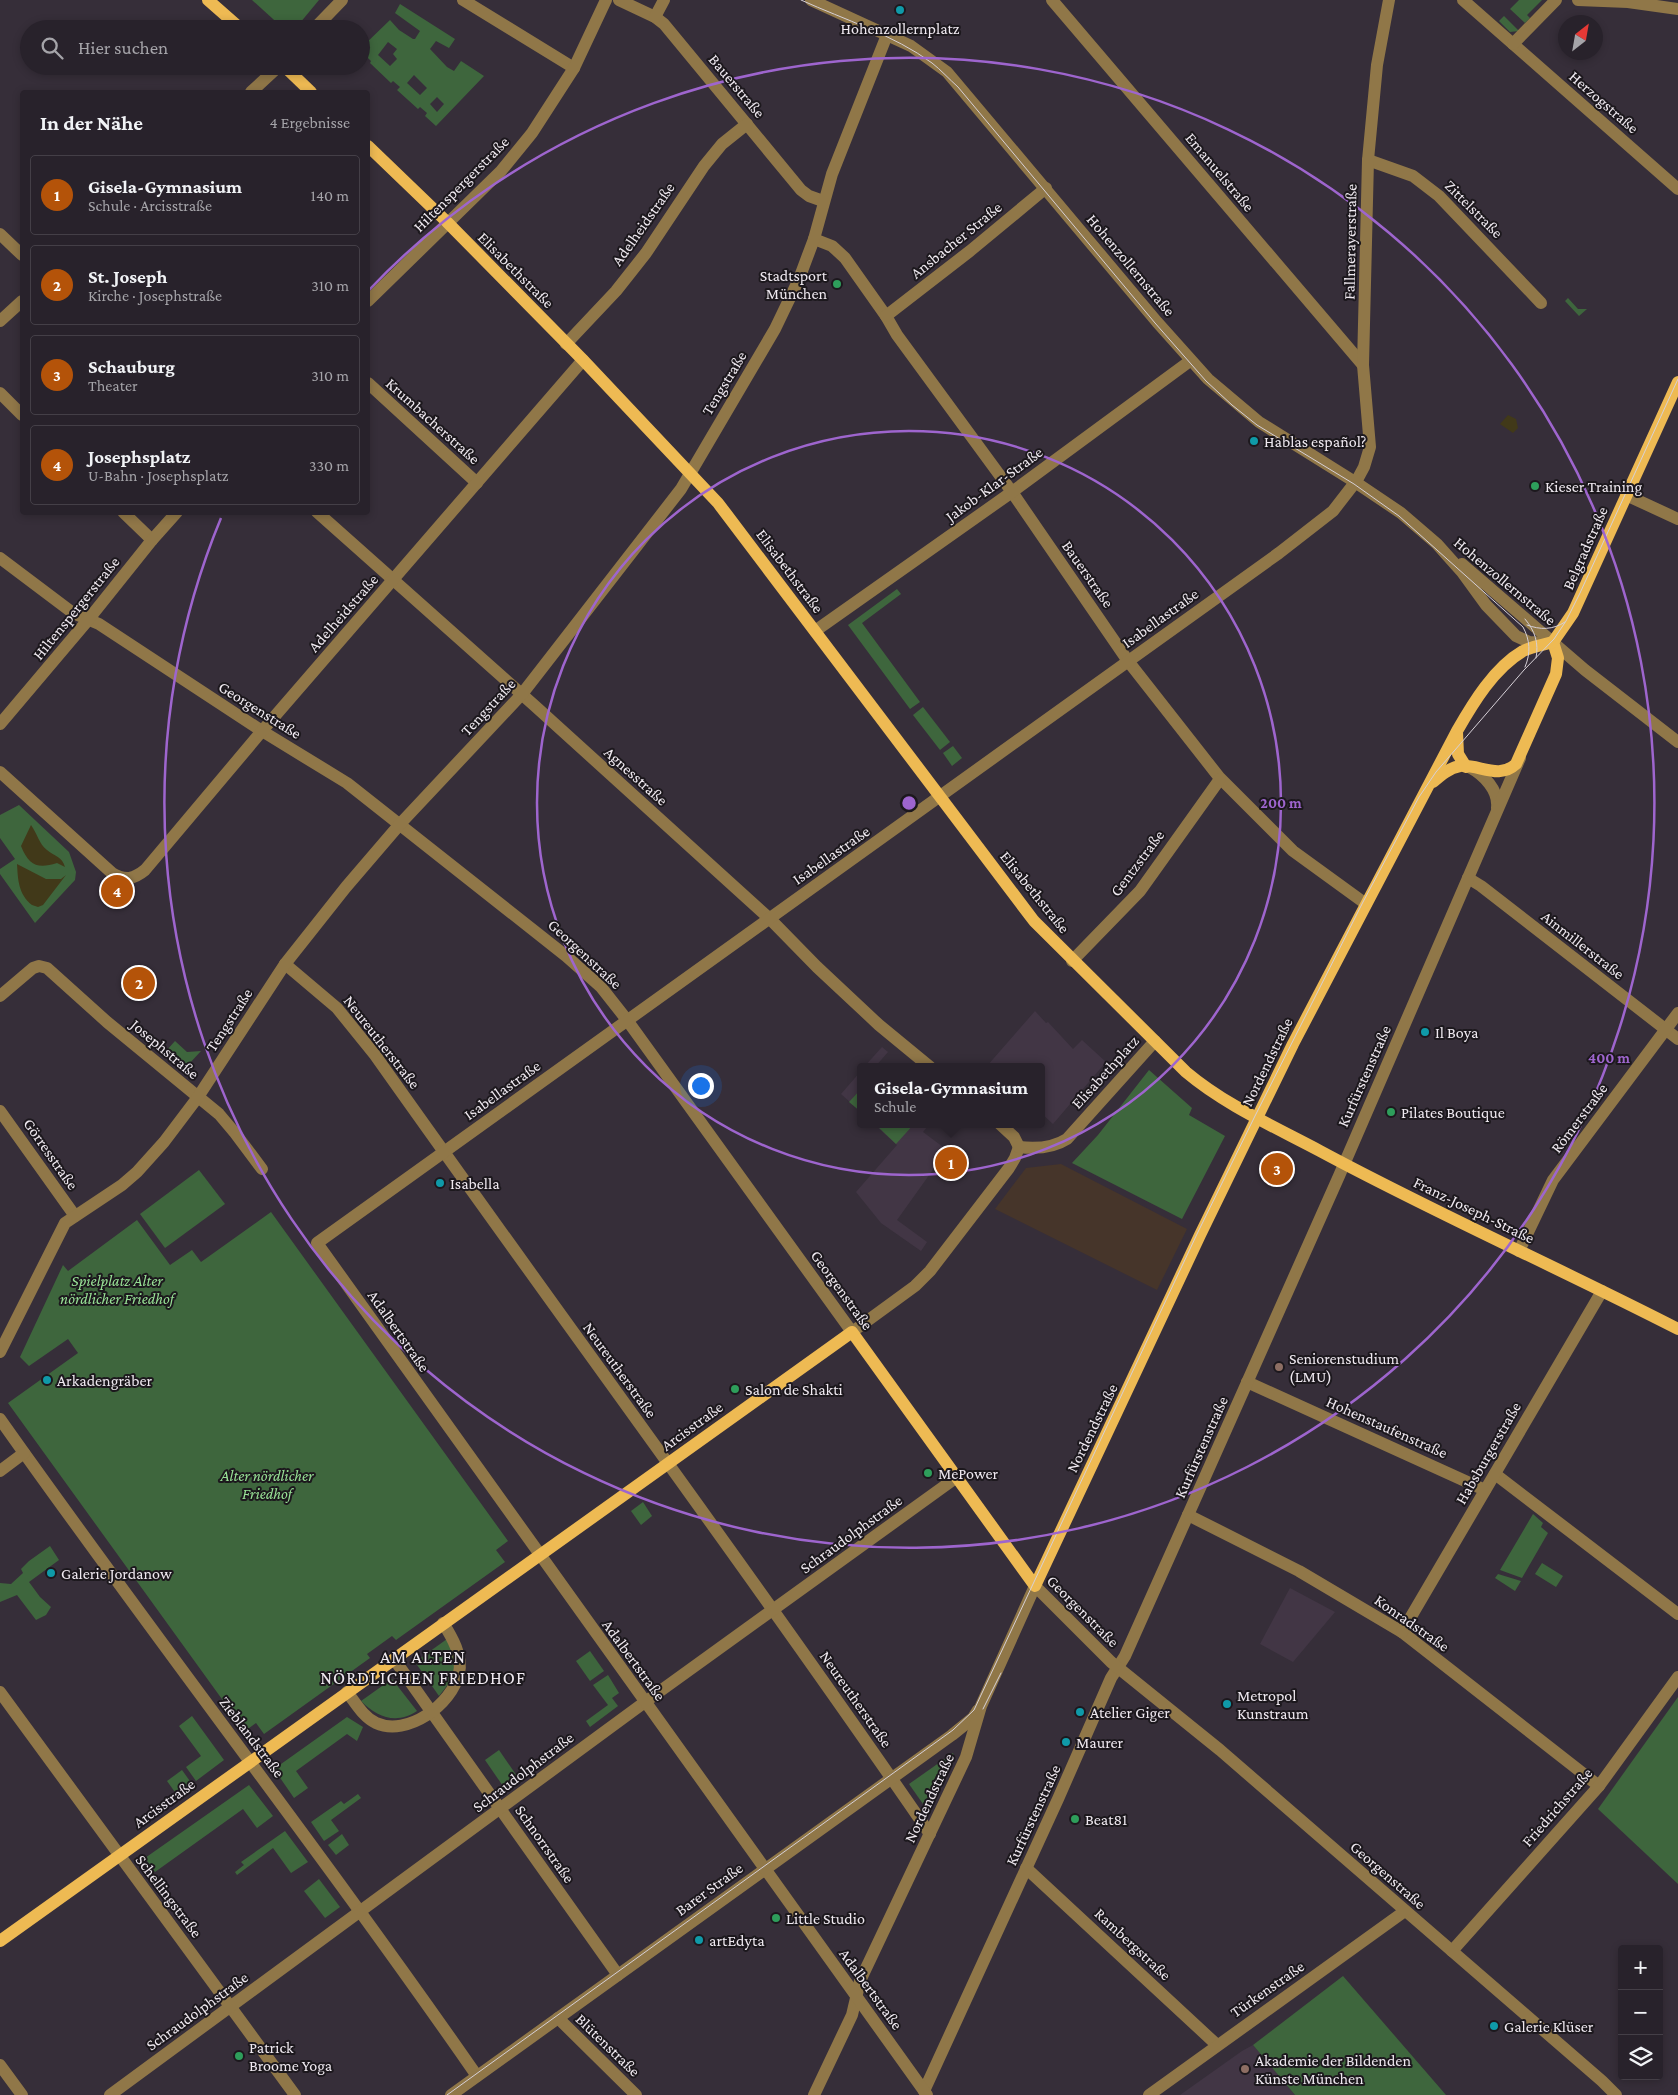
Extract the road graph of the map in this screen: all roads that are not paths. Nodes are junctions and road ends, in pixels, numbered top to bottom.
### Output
1 (208, 0) edge
2 (342, 0) edge
3 (463, 0) edge
4 (606, 0) edge
5 (619, 0) edge
6 (664, 0) edge
7 (811, 0) edge
8 (1052, 0) edge
9 (1390, 0) edge
10 (1463, 0) edge
11 (1556, 0) edge
12 (1578, 0) edge
13 (1678, 10) edge
14 (655, 17) junction
15 (231, 20) edge
16 (323, 20) edge
17 (887, 35) junction
18 (1513, 44) junction
19 (574, 68) junction
20 (269, 75) edge
21 (293, 75) edge
22 (253, 90) edge
23 (309, 90) edge
24 (747, 124) junction
25 (370, 148) edge
26 (1368, 160) junction
27 (1046, 188) junction
28 (1678, 189) edge
29 (823, 202) junction
30 (447, 222) junction
31 (0, 234) edge
32 (814, 239) junction
33 (20, 253) edge
34 (370, 299) edge
35 (20, 303) edge
36 (1541, 303) dead end
37 (886, 316) junction
38 (0, 321) edge
39 (566, 344) junction
40 (583, 360) junction
41 (1190, 361) junction
42 (1363, 365) junction
43 (1678, 382) edge
44 (370, 385) edge
45 (0, 393) edge
46 (20, 413) edge
47 (690, 473) junction
48 (1355, 482) junction
49 (478, 483) junction
50 (1012, 492) junction
51 (1626, 495) junction
52 (126, 515) edge
53 (174, 515) edge
54 (321, 515) edge
55 (1678, 519) edge
56 (152, 540) junction
57 (1436, 544) junction
58 (0, 558) edge
59 (393, 580) junction
60 (88, 620) junction
61 (815, 631) junction
62 (1512, 632) junction
63 (1553, 642) junction
64 (1516, 656) junction
65 (1128, 660) junction
66 (522, 694) junction
67 (0, 724) edge
68 (262, 731) junction
69 (1457, 731) junction
70 (1678, 742) edge
71 (1520, 758) junction
72 (1468, 767) junction
73 (0, 772) edge
74 (1220, 779) junction
75 (1428, 788) junction
76 (940, 798) junction
77 (1497, 810) junction
78 (400, 824) junction
79 (1468, 878) junction
80 (1366, 904) junction
81 (770, 919) junction
82 (1072, 961) junction
83 (285, 964) junction
84 (0, 996) edge
85 (1678, 1013) edge
86 (627, 1020) junction
87 (1666, 1030) junction
88 (1678, 1039) edge
89 (1155, 1041) junction
90 (925, 1063) edge
91 (198, 1097) junction
92 (0, 1111) edge
93 (1258, 1118) junction
94 (1004, 1128) edge
95 (1019, 1147) junction
96 (443, 1152) junction
97 (1343, 1164) junction
98 (262, 1169) dead end
99 (75, 1216) junction
100 (317, 1243) joint
101 (1519, 1251) junction
102 (1602, 1291) junction
103 (1678, 1329) edge
104 (5, 1331) edge
105 (852, 1332) junction
106 (0, 1352) edge
107 (1247, 1382) junction
108 (0, 1419) edge
109 (24, 1453) junction
110 (667, 1464) junction
111 (0, 1471) edge
112 (1495, 1474) junction
113 (957, 1477) junction
114 (1485, 1490) junction
115 (1188, 1515) junction
116 (539, 1555) junction
117 (1035, 1586) junction
118 (774, 1610) junction
119 (1678, 1614) edge
120 (443, 1623) junction
121 (1402, 1632) junction
122 (394, 1659) junction
123 (1118, 1668) junction
124 (1678, 1677) edge
125 (0, 1692) edge
126 (347, 1692) junction
127 (645, 1702) junction
128 (981, 1706) junction
129 (432, 1711) junction
130 (250, 1761) junction
131 (891, 1778) junction
132 (1599, 1786) junction
133 (501, 1810) junction
134 (930, 1834) junction
135 (119, 1856) junction
136 (1026, 1868) junction
137 (764, 1870) junction
138 (1405, 1911) junction
139 (359, 1912) junction
140 (0, 1941) edge
141 (1452, 1951) junction
142 (618, 1975) junction
143 (857, 1996) junction
144 (231, 2006) junction
145 (558, 2018) junction
146 (1218, 2044) junction
147 (0, 2065) edge
148 (477, 2076) junction
149 (925, 2093) edge
150 (22, 2095) edge
151 (110, 2095) edge
152 (295, 2095) edge
153 (451, 2095) edge
154 (636, 2095) edge
155 (814, 2095) edge
156 (1149, 2095) edge
157 (1616, 2095) edge

1 - 15 main road
2 - 16 street
3 - 19 street
4 - 19 street, Hiltenspergerstraße
5 - 14 street, Bauerstraße
6 - 14 street
7 - 17 street, Hohenzollernstraße
8 - 42 street, Emanuelstraße
9 - 26 street, Fallmerayerstraße
10 - 18 street, Herzogstraße
11 - 18 street
12 - 13 street
14 - 24 street, Bauerstraße
17 - 27 street, Hohenzollernstraße
17 - 29 street, Tengstraße
18 - 28 street, Herzogstraße
19 - 30 street, Hiltenspergerstraße
20 - 22 street
21 - 23 main road
24 - 29 street, Bauerstraße
24 - 39 street, Adelheidstraße
25 - 30 main road, Elisabethstraße
26 - 36 street, Zittelstraße
26 - 42 street, Fallmerayerstraße
27 - 37 street, Ansbacher Straße
27 - 41 street, Hohenzollernstraße
29 - 32 street, Tengstraße
30 - 34 street, Hiltenspergerstraße
30 - 39 main road, Elisabethstraße
31 - 33 street
32 - 37 street, Bauerstraße
32 - 47 street, Tengstraße
35 - 38 street
37 - 50 street, Bauerstraße
39 - 40 main road, Elisabethstraße
40 - 47 main road, Elisabethstraße
40 - 49 street, Adelheidstraße
41 - 48 street, Hohenzollernstraße
41 - 50 street, Jakob-Klar-Straße
42 - 48 street, Fallmerayerstraße
43 - 51 main road, Belgradstraße
44 - 49 street, Krumbacherstraße
45 - 46 street
47 - 61 main road, Elisabethstraße
47 - 66 street, Tengstraße
48 - 57 street, Hohenzollernstraße
48 - 65 street, Isabellastraße
49 - 59 street, Adelheidstraße
50 - 61 street, Jakob-Klar-Straße
50 - 65 street, Bauerstraße
51 - 55 street
51 - 63 main road, Belgradstraße
52 - 56 street
53 - 56 street, Hiltenspergerstraße
54 - 59 street, Agnesstraße
56 - 60 street, Hiltenspergerstraße
57 - 62 street, Hohenzollernstraße
57 - 63 street, Hohenzollernstraße
58 - 60 street, Georgenstraße
59 - 66 street, Agnesstraße
59 - 68 street, Adelheidstraße
60 - 67 street, Hiltenspergerstraße
60 - 68 street, Georgenstraße
61 - 76 main road, Elisabethstraße
62 - 63 street, Hohenzollernstraße
62 - 64 street
63 - 64 main road
63 - 70 street, Hohenzollernstraße
63 - 71 main road
64 - 69 main road, Nordendstraße
65 - 74 street, Bauerstraße
65 - 76 street, Isabellastraße
66 - 78 street, Tengstraße
66 - 81 street, Agnesstraße
68 - 73 street, Adelheidstraße
68 - 78 street, Georgenstraße
69 - 72 main road
69 - 75 main road, Nordendstraße
71 - 72 main road
71 - 77 street, Kurfürstenstraße
72 - 75 main road
72 - 77 street
74 - 80 street, Bauerstraße
74 - 82 street, Gentzstraße
75 - 80 main road, Nordendstraße
76 - 81 street, Isabellastraße
76 - 82 main road, Elisabethstraße
77 - 79 street, Kurfürstenstraße
78 - 83 street, Tengstraße
78 - 86 street, Georgenstraße
79 - 87 street, Ainmillerstraße
79 - 97 street, Kurfürstenstraße
80 - 93 main road, Nordendstraße
81 - 86 street, Isabellastraße
81 - 90 street, Agnesstraße
82 - 89 main road, Elisabethstraße
83 - 91 street, Tengstraße
83 - 96 street, Neureutherstraße
84 - 91 street, Josephstraße
85 - 87 street, Römerstraße
86 - 96 street, Isabellastraße
86 - 105 street, Georgenstraße
87 - 88 street, Ainmillerstraße
87 - 101 street, Römerstraße
89 - 93 main road, Elisabethplatz
89 - 95 street, Elisabethplatz
91 - 98 street
91 - 99 street, Tengstraße
92 - 99 street, Görresstraße
93 - 97 main road, Franz-Joseph-Straße
93 - 117 main road, Nordendstraße
94 - 95 street
95 - 105 street, Arcisstraße
96 - 100 street, Isabellastraße
96 - 110 street, Neureutherstraße
97 - 101 main road, Franz-Joseph-Straße
97 - 107 street, Kurfürstenstraße
99 - 104 street, Tengstraße
100 - 116 street, Adalbertstraße
101 - 102 main road, Franz-Joseph-Straße
102 - 103 main road, Franz-Joseph-Straße
102 - 112 street, Habsburgerstraße
104 - 106 street, Tengstraße
105 - 110 main road, Arcisstraße
105 - 113 main road, Georgenstraße
107 - 114 street, Hohenstaufenstraße
107 - 115 street, Kurfürstenstraße
108 - 109 street, Zieblandstraße
109 - 111 street
109 - 130 street, Zieblandstraße
110 - 116 main road, Arcisstraße
110 - 118 street, Neureutherstraße
112 - 114 street, Habsburgerstraße
112 - 119 street
113 - 117 main road, Georgenstraße
113 - 118 street, Schraudolphstraße
114 - 121 street, Habsburgerstraße
115 - 121 street, Konradstraße
115 - 123 street, Kurfürstenstraße
116 - 120 main road, Arcisstraße
116 - 127 street, Adalbertstraße
117 - 123 street, Georgenstraße
117 - 128 street, Nordendstraße
118 - 127 street, Schraudolphstraße
118 - 131 street, Neureutherstraße
120 - 122 main road, Arcisstraße
120 - 129 street
121 - 132 street, Konradstraße
122 - 126 main road, Arcisstraße
122 - 129 street, Schnorrstraße
123 - 136 street, Kurfürstenstraße
123 - 138 street, Georgenstraße
124 - 132 street, Friedrichstraße
125 - 135 street, Schellingstraße
126 - 129 street
126 - 130 main road, Arcisstraße
127 - 133 street, Schraudolphstraße
127 - 137 street, Adalbertstraße
128 - 131 street, Barer Straße
128 - 134 street, Nordendstraße
129 - 133 street, Schnorrstraße
130 - 135 main road, Arcisstraße
130 - 139 street, Zieblandstraße
131 - 134 street, Neureutherstraße
131 - 137 street, Barer Straße
132 - 141 street, Friedrichstraße
133 - 139 street, Schraudolphstraße
133 - 142 street, Schnorrstraße
134 - 143 street, Nordendstraße
135 - 140 main road, Arcisstraße
135 - 144 street, Schellingstraße
136 - 146 street, Rambergstraße
136 - 149 street, Kurfürstenstraße
137 - 142 street, Barer Straße
137 - 143 street, Adalbertstraße
138 - 141 street, Georgenstraße
138 - 146 street, Türkenstraße
139 - 144 street, Schraudolphstraße
139 - 148 street, Zieblandstraße
141 - 157 street, Georgenstraße
142 - 145 street, Barer Straße
143 - 149 street, Adalbertstraße
143 - 155 street, Nordendstraße
144 - 151 street, Schraudolphstraße
144 - 152 street, Schellingstraße
145 - 148 street, Barer Straße
145 - 154 street, Blütenstraße
146 - 156 street, Türkenstraße
147 - 150 street
148 - 153 street, Barer Straße

